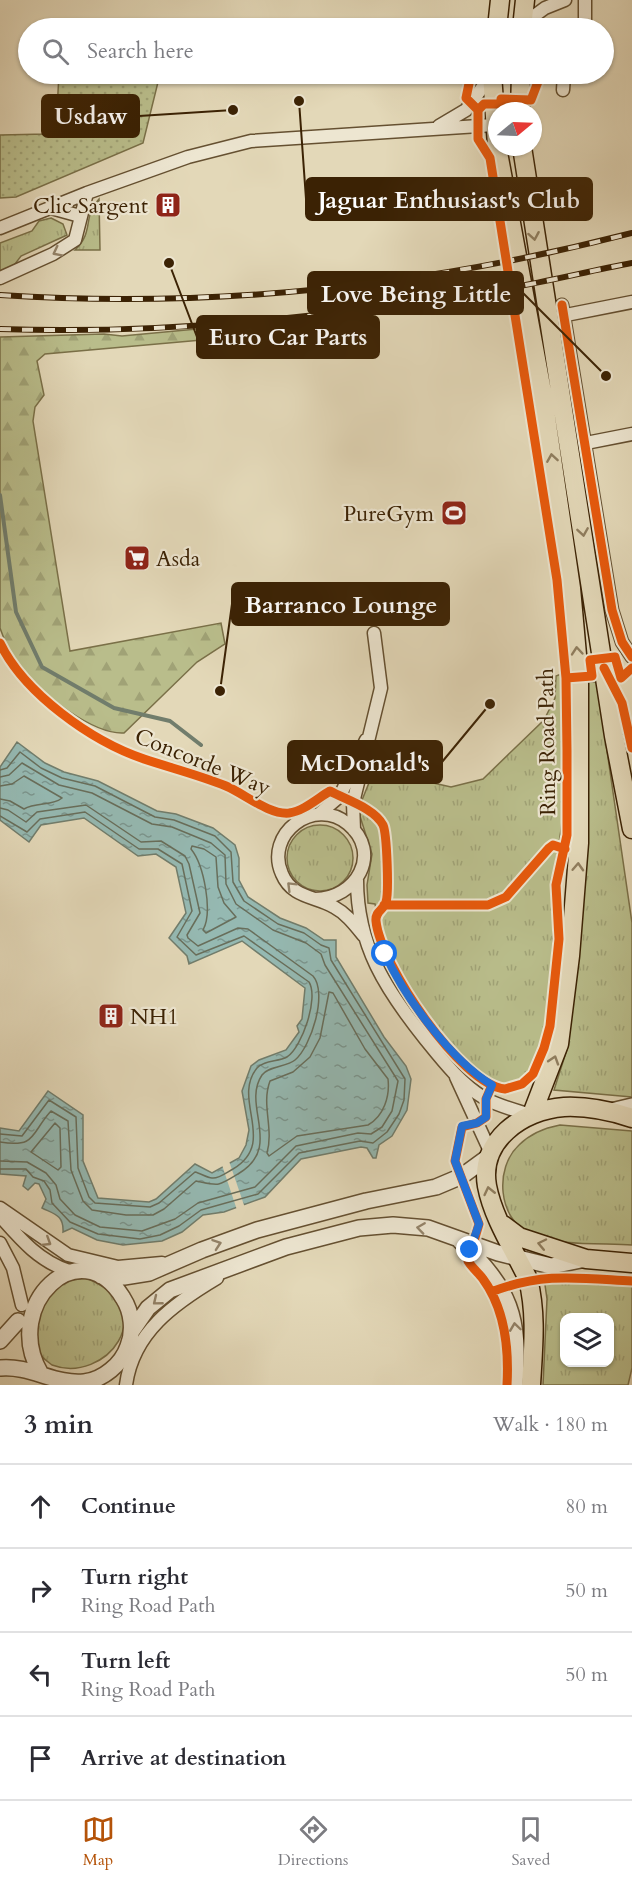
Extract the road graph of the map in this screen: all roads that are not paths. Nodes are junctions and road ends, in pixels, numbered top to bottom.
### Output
1 (500, 0) edge
2 (525, 0) edge
3 (565, 0) edge
4 (585, 0) edge
5 (498, 18) edge
6 (523, 18) edge
7 (532, 18) edge
8 (585, 18) edge
9 (485, 84) edge
10 (493, 84) edge
11 (521, 84) edge
12 (563, 84) edge
13 (563, 90) dead end
14 (494, 102) edge
15 (520, 102) edge
16 (488, 126) edge
17 (433, 129) junction
18 (499, 156) edge
19 (523, 156) edge
20 (87, 194) junction
21 (51, 207) junction
22 (80, 216) junction
23 (0, 228) edge
24 (0, 278) edge
25 (632, 302) edge
26 (632, 434) edge
27 (586, 443) junction
28 (374, 633) dead end
29 (632, 657) edge
30 (371, 731) junction
31 (628, 791) edge
32 (319, 814) junction
33 (632, 829) edge
34 (354, 830) junction
35 (357, 880) junction
36 (315, 900) junction
37 (364, 936) junction
38 (454, 1074) junction
39 (632, 1106) edge
40 (611, 1111) junction
41 (531, 1115) junction
42 (632, 1118) edge
43 (489, 1154) junction
44 (0, 1208) edge
45 (0, 1216) edge
46 (501, 1224) junction
47 (457, 1238) junction
48 (0, 1243) edge
49 (517, 1257) junction
50 (586, 1258) junction
51 (176, 1260) junction
52 (632, 1263) edge
53 (237, 1267) junction
54 (69, 1271) junction
55 (101, 1276) junction
56 (20, 1313) junction
57 (132, 1331) junction
58 (0, 1341) edge
59 (122, 1359) junction
60 (0, 1368) edge
61 (51, 1379) edge
62 (119, 1385) edge
63 (126, 1385) edge
64 (515, 1385) edge
65 (531, 1385) edge

1 - 5 main road
2 - 6 main road
3 - 7 street
4 - 8 street
9 - 17 street
10 - 14 main road
11 - 15 main road
12 - 13 street
16 - 17 street
17 - 20 street
41 -> 18 main road
19 -> 31 main road
20 - 21 street
20 - 22 street
21 - 22 street
21 - 23 street
22 -> 24 street
25 - 27 street
26 - 27 street
27 - 29 street
28 - 30 street
30 - 32 street
30 - 34 street
31 - 33 main road
32 - 34 street
36 -> 32 street
34 - 35 street
35 - 36 street
35 - 37 street
36 - 37 street
37 - 38 street
38 - 41 street
38 - 43 street
39 - 40 street
40 - 41 main road
40 - 42 main road
41 - 43 main road
46 -> 43 main road
51 -> 43 street
44 -> 51 street
45 - 54 street
46 - 49 main road
50 -> 46 main road
47 - 49 street
47 -> 53 street
64 -> 47 street
48 - 56 street
49 - 50 street
49 - 65 main road
50 - 52 main road
51 - 55 street
53 -> 57 street
53 - 63 street
54 - 55 street
54 - 56 street
55 - 57 street
56 - 58 street
56 - 61 street
57 - 59 street
59 - 61 street
59 - 62 street
60 - 61 street

